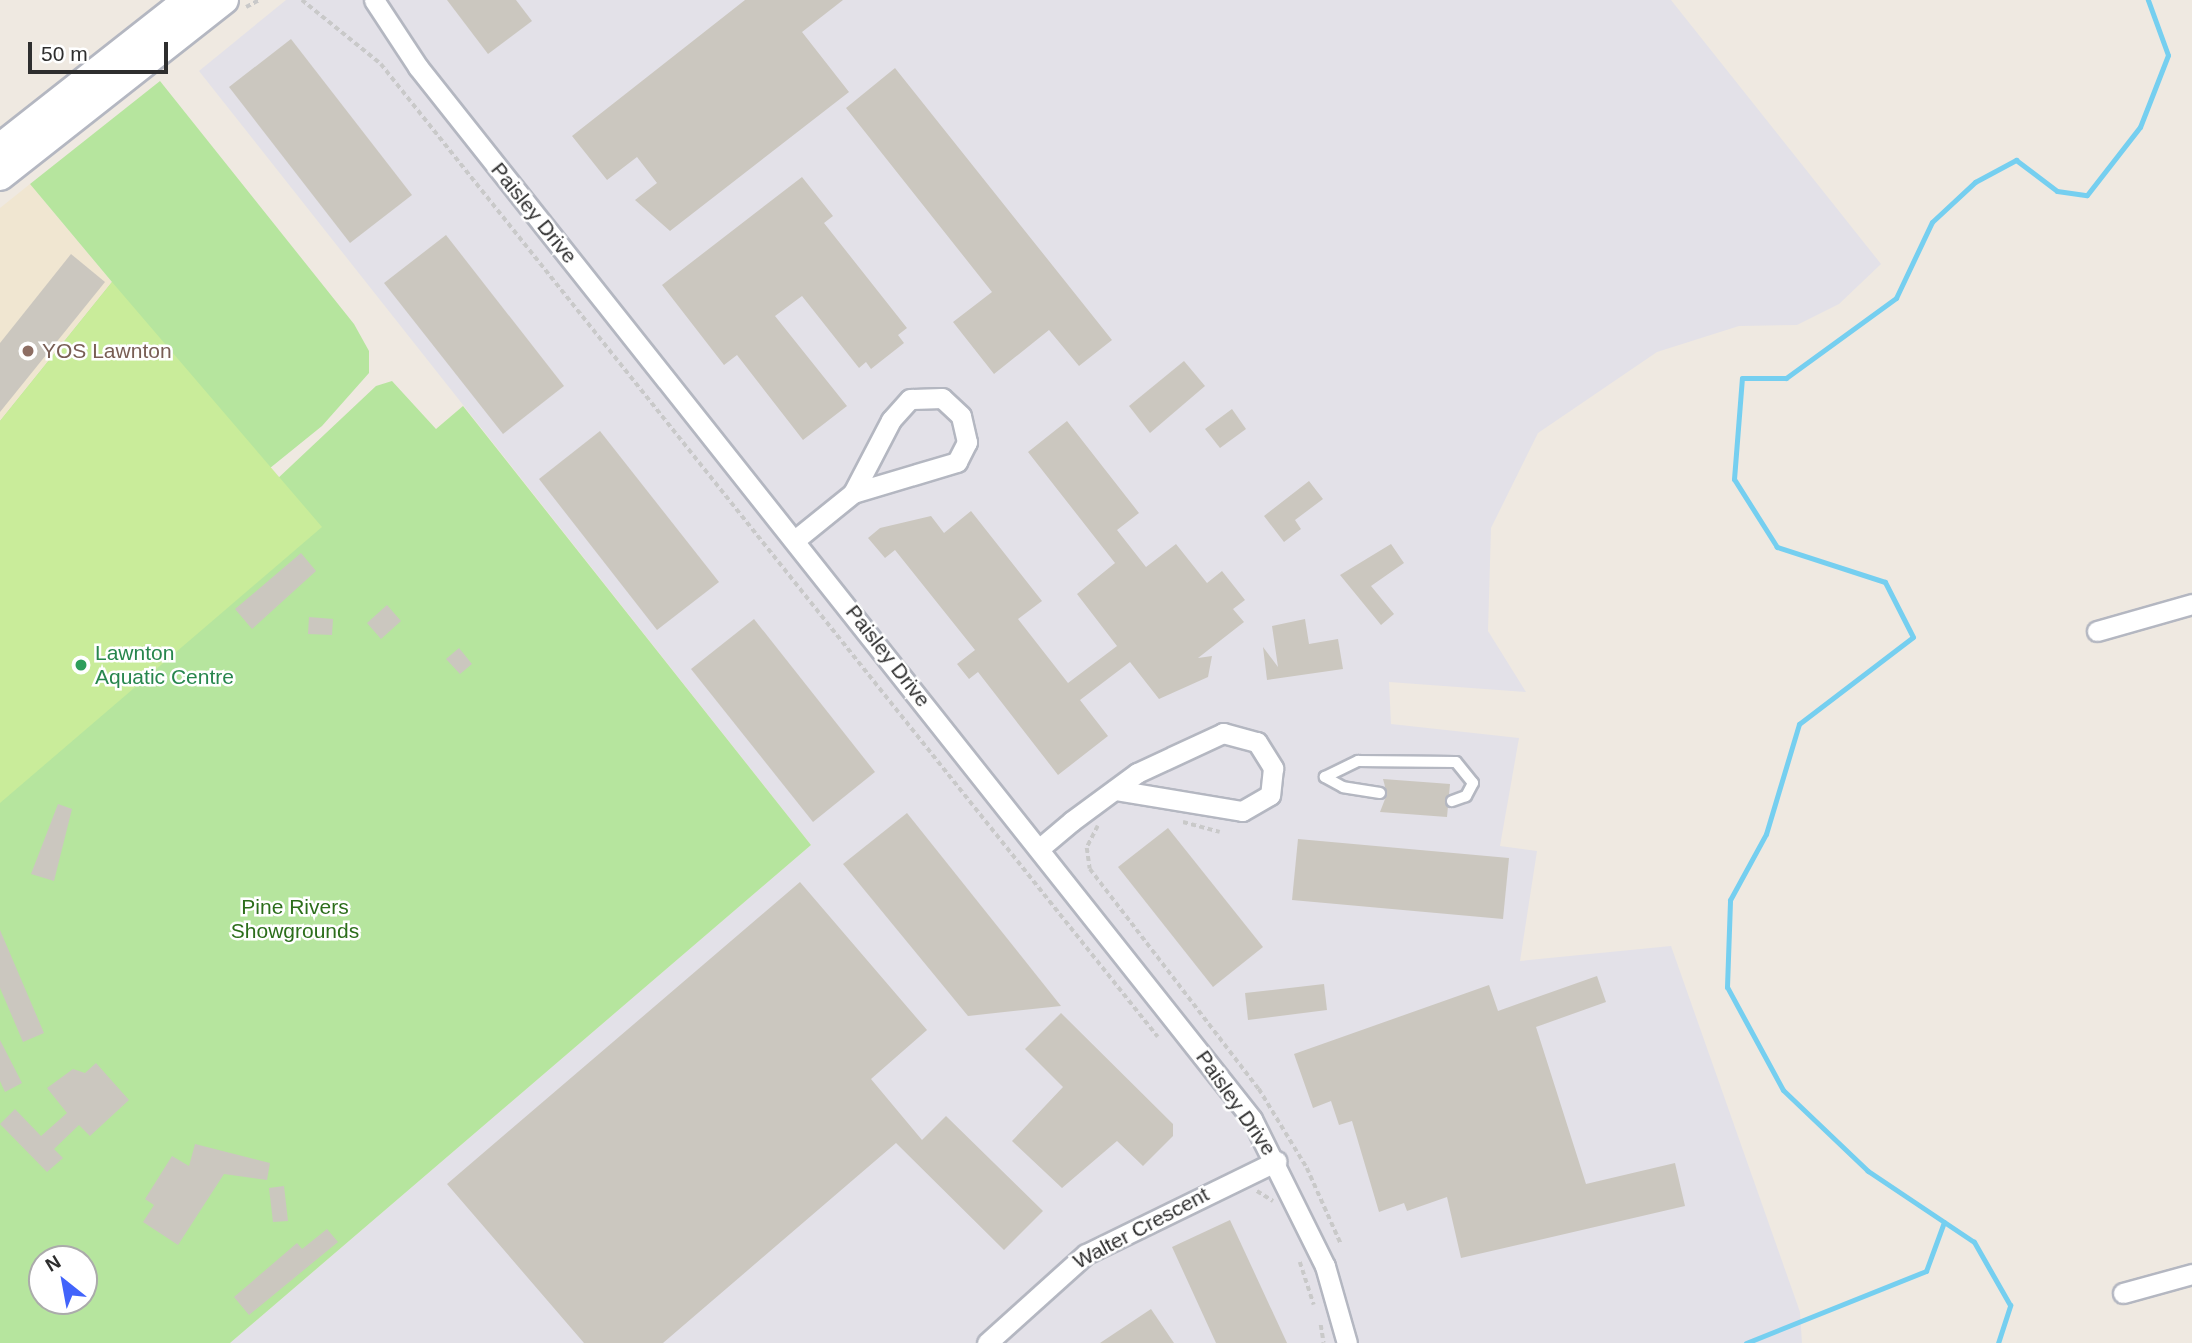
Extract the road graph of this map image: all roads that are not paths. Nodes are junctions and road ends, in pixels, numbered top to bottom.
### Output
1 (188, 0) edge
2 (224, 0) edge
3 (374, 0) edge
4 (0, 148) edge
5 (0, 176) edge
6 (853, 493) junction
7 (796, 540) junction
8 (2192, 604) edge
9 (2097, 631) dead end
10 (1115, 790) junction
11 (1380, 793) dead end
12 (1452, 801) dead end
13 (1040, 848) junction
14 (1278, 1161) junction
15 (2192, 1274) edge
16 (2123, 1293) dead end
17 (987, 1343) edge
18 (1347, 1343) edge

1 - 4 main road
2 - 5 main road
3 - 7 street, Paisley Drive
6 - 6 street
6 - 7 street
7 - 13 street, Paisley Drive
8 - 9 street
10 - 10 street
10 - 13 street
11 - 12 lane
13 - 14 street, Paisley Drive
14 - 17 street, Walter Crescent
14 - 18 street, Paisley Drive
15 - 16 street

